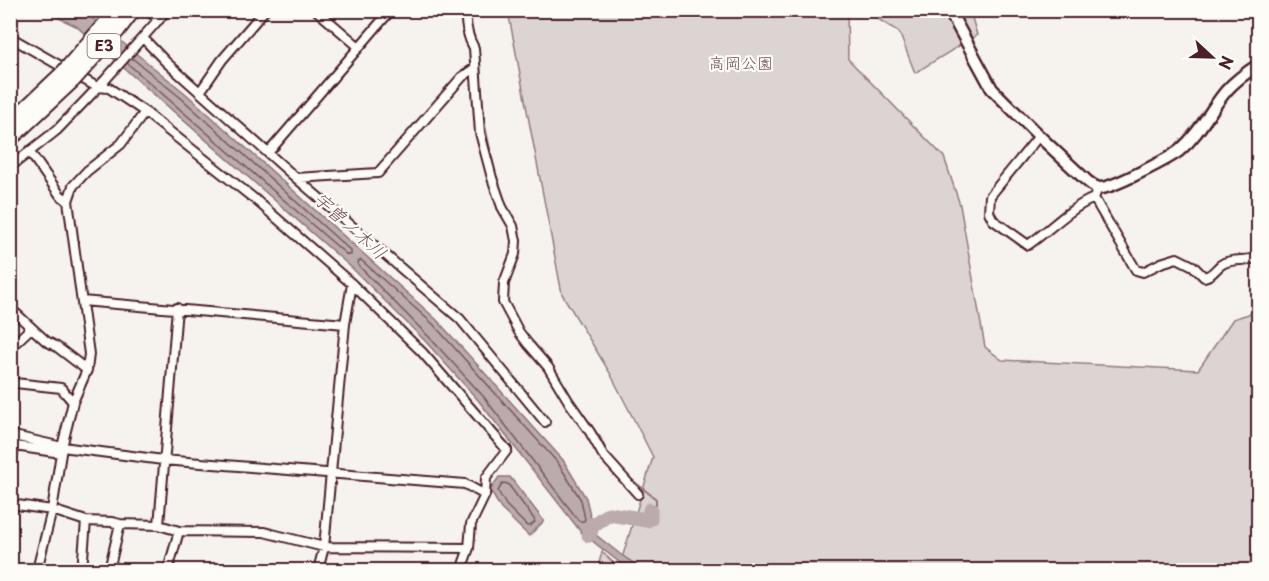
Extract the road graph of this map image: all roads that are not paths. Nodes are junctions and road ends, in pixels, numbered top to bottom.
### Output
1 (117, 10) edge
2 (133, 10) edge
3 (147, 10) edge
4 (167, 10) edge
5 (265, 10) edge
6 (316, 10) edge
7 (391, 10) edge
8 (466, 10) edge
9 (949, 10) edge
10 (159, 20) junction
11 (10, 37) edge
12 (141, 39) junction
13 (359, 47) junction
14 (1258, 65) edge
15 (475, 68) junction
16 (68, 76) junction
17 (97, 87) junction
18 (200, 92) junction
19 (145, 112) junction
20 (10, 123) edge
21 (1040, 136) junction
22 (10, 139) edge
23 (29, 152) junction
24 (268, 153) junction
25 (10, 166) edge
26 (296, 178) junction
27 (1096, 193) junction
28 (68, 201) junction
29 (1258, 257) edge
30 (352, 284) junction
31 (82, 301) junction
32 (10, 308) edge
33 (177, 308) junction
34 (345, 324) junction
35 (31, 328) junction
36 (10, 348) edge
37 (87, 370) junction
38 (10, 382) edge
39 (73, 402) junction
40 (545, 422) dead end
41 (10, 435) edge
42 (62, 450) junction
43 (164, 460) junction
44 (10, 463) edge
45 (331, 472) junction
46 (638, 494) dead end
47 (484, 495) junction
48 (10, 504) edge
49 (52, 510) junction
50 (86, 520) junction
51 (120, 524) junction
52 (159, 525) junction
53 (179, 531) junction
54 (324, 547) junction
55 (469, 548) junction
56 (37, 570) edge
57 (82, 570) edge
58 (109, 570) edge
59 (168, 570) edge
60 (318, 570) edge
61 (461, 570) edge

1 - 16 highway, E3, bridge
2 - 16 highway, E3, bridge
3 - 10 street
4 - 10 street
5 - 18 street
6 - 13 street
7 - 13 street
8 - 15 street
9 - 21 street
10 - 12 street
11 - 17 street
12 - 17 street
12 - 18 street
13 - 24 street
14 - 27 street
15 - 26 street
15 - 46 street
16 - 20 highway, E3
16 - 22 highway, E3
17 - 19 street
17 - 23 street
18 - 24 street
19 - 28 street
19 - 30 street
21 - 27 street
21 - 27 street
23 - 25 street
23 - 28 street
24 - 26 street
26 - 40 street
27 - 29 street
28 - 31 street
30 - 34 street
30 - 47 street
31 - 33 street
31 - 37 street
32 - 35 street
33 - 34 street
33 - 43 street
34 - 45 street
35 - 36 street
35 - 37 street
37 - 39 street
38 - 39 street
39 - 42 street
41 - 42 street
42 - 43 street
42 - 44 street
42 - 49 street
43 - 45 street
43 - 52 street
45 - 47 street
45 - 54 street
47 - 55 street
48 - 49 street
49 - 50 street
49 - 56 street
50 - 51 street
50 - 57 street
51 - 52 street
51 - 58 street
52 - 53 street
53 - 54 street
53 - 59 street
54 - 55 street
54 - 60 street
55 - 61 street

